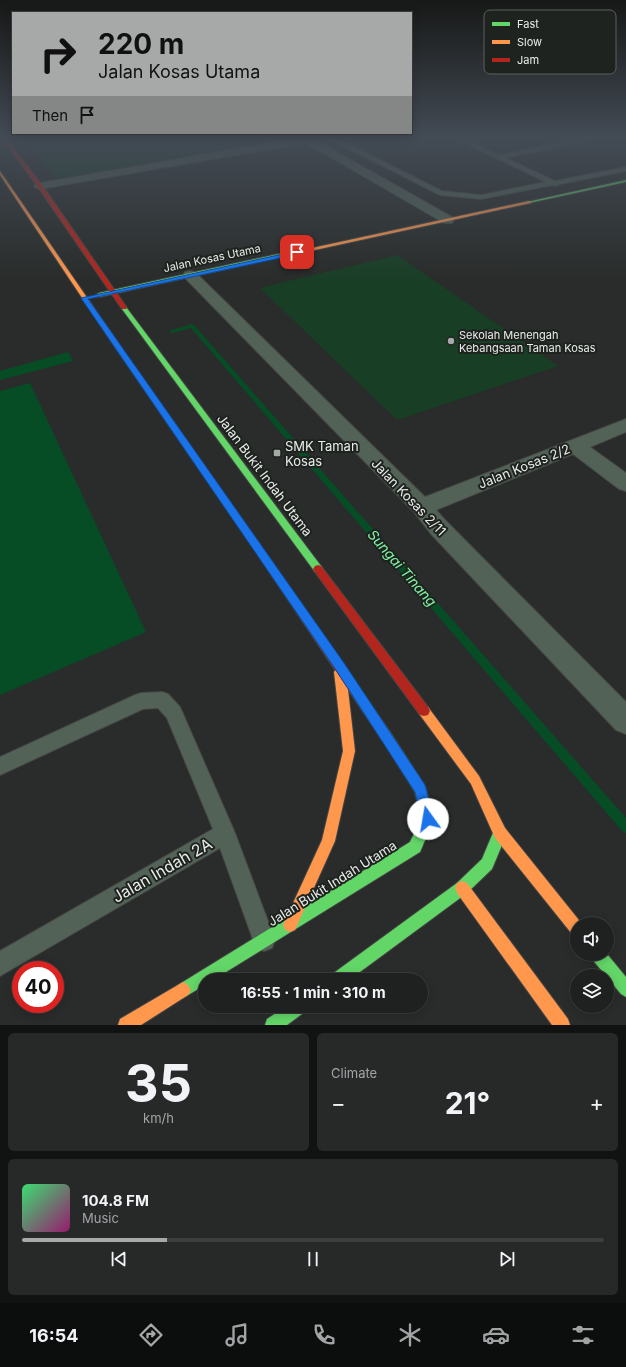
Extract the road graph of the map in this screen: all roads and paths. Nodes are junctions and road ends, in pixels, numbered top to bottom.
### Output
1 (8, 184) edge
2 (52, 184) edge
3 (384, 184) edge
4 (422, 184) edge
5 (556, 184) edge
6 (615, 184) edge
7 (610, 185) junction
8 (40, 186) joint
9 (626, 191) edge
10 (571, 193) junction
11 (612, 194) dead end
12 (448, 220) junction
13 (190, 275) junction
14 (112, 292) junction
15 (84, 298) junction
16 (626, 425) edge
17 (576, 446) junction
18 (626, 484) edge
19 (422, 507) junction
20 (340, 667) junction
21 (626, 721) edge
22 (0, 766) edge
23 (225, 833) junction
24 (500, 833) junction
25 (462, 888) junction
26 (570, 920) edge
27 (290, 925) junction
28 (264, 940) junction
29 (604, 961) edge
30 (0, 964) edge
31 (346, 973) edge
32 (626, 989) edge
33 (126, 1025) edge
34 (562, 1025) edge

1 - 15 street, Jalan Bukit Indah Utama
2 - 8 street
3 - 12 street
4 - 5 lane
6 - 7 street, Jalan Kosas Utama
7 - 9 street
7 - 10 street, Jalan Kosas Utama
8 - 14 street, Jalan Bukit Indah Utama
10 - 11 street
10 - 12 street, Jalan Kosas Utama
12 - 13 street, Jalan Kosas Utama
13 - 14 street, Jalan Kosas Utama
13 - 19 street, Jalan Kosas 2/11
14 - 15 street, Jalan Kosas Utama
14 - 24 street, Jalan Bukit Indah Utama
15 - 20 street, Jalan Bukit Indah Utama
16 - 17 street, Jalan Kosas 2/2
17 - 18 street
17 - 19 street, Jalan Kosas 2/2
19 - 21 street, Jalan Kosas 2/11
20 - 27 street
20 - 27 street, Jalan Bukit Indah Utama
22 - 23 lane
23 - 28 lane, Jalan Indah 2A
23 - 30 lane, Jalan Indah 2A
24 - 25 street
24 - 26 street, Jalan Bukit Indah Utama
25 - 31 street
25 - 34 street
27 - 28 street, Jalan Bukit Indah Utama
28 - 33 street, Jalan Bukit Indah Utama
29 - 32 street

